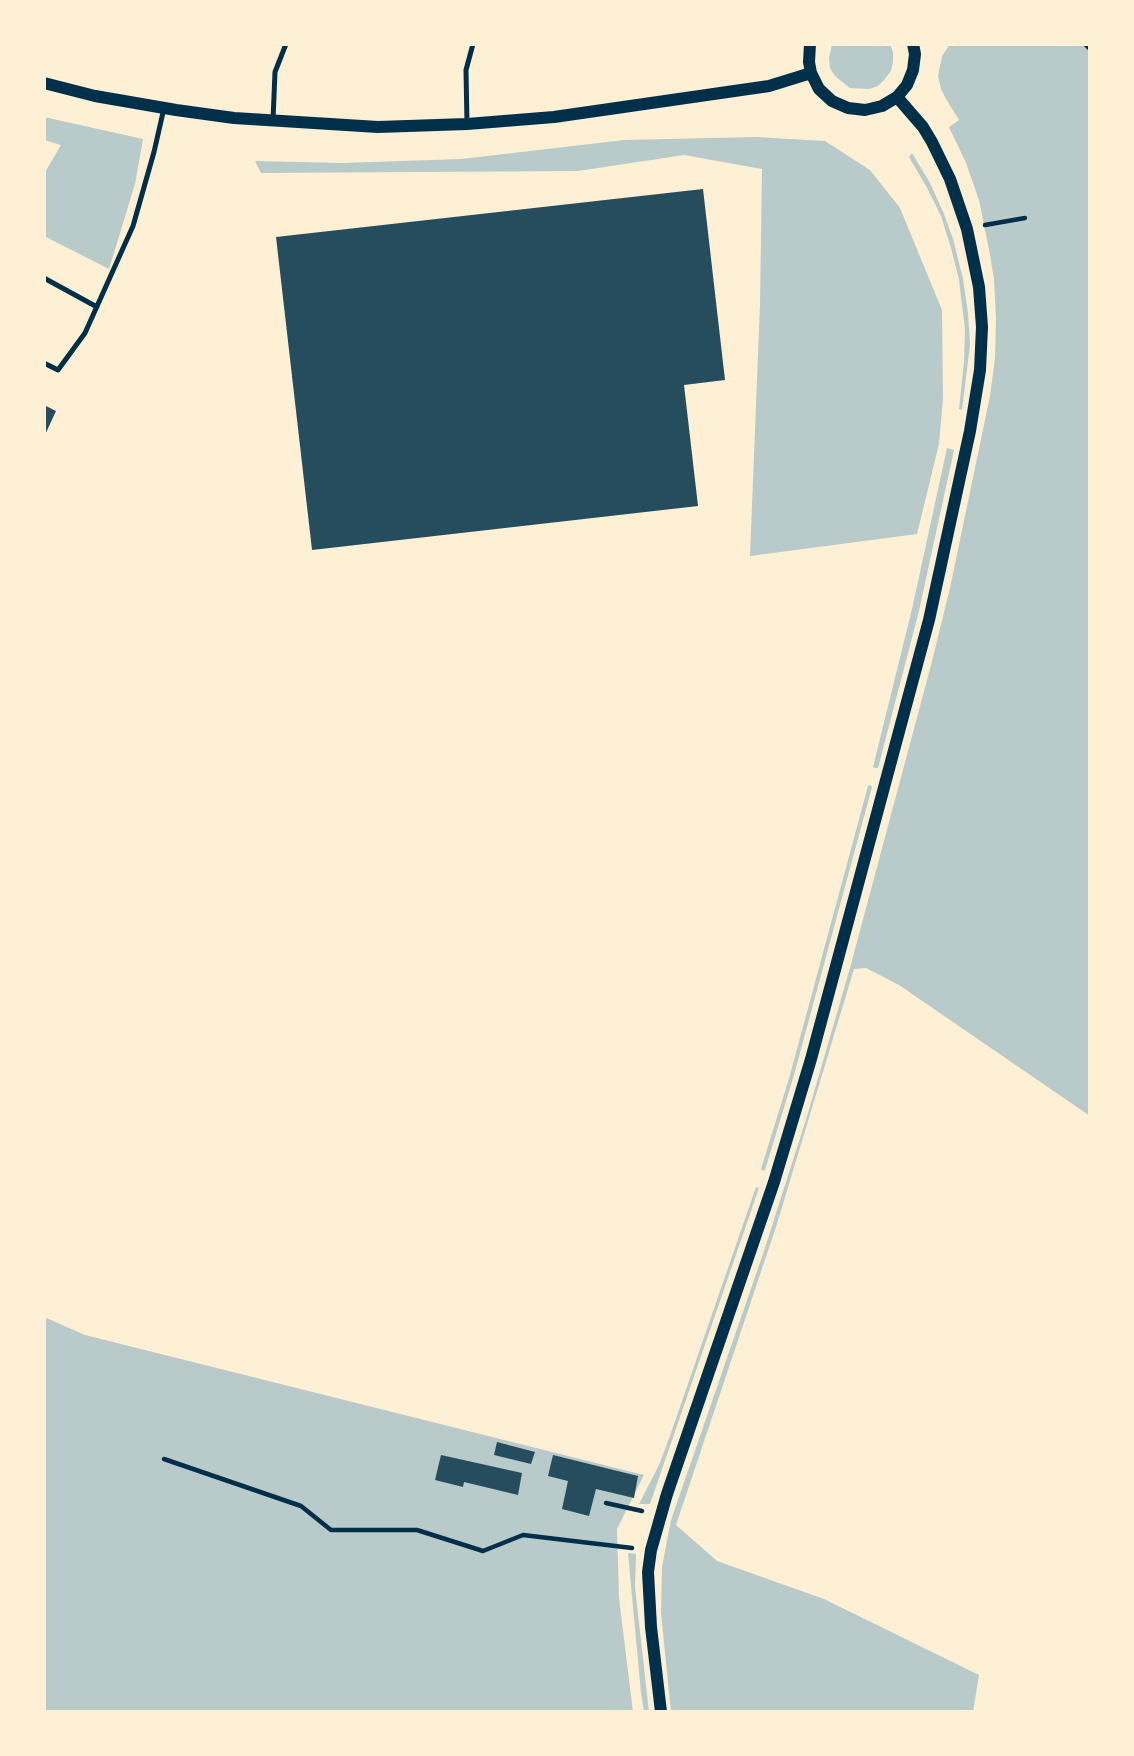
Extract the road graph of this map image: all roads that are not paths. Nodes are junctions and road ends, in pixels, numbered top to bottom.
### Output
1 (286, 44) edge
2 (473, 44) edge
3 (810, 44) edge
4 (913, 44) edge
5 (811, 73) junction
6 (44, 83) edge
7 (897, 97) junction
8 (164, 108) junction
9 (273, 120) junction
10 (467, 124) junction
11 (44, 278) edge
12 (97, 307) junction
13 (44, 363) edge
14 (662, 1712) edge

1 - 9 lane
2 - 10 lane
3 - 5 street
4 - 7 street
5 - 7 street
5 - 10 street
6 - 8 street
7 - 14 street
8 - 9 street
8 - 12 lane
9 - 10 street
11 - 12 lane
12 - 13 lane

